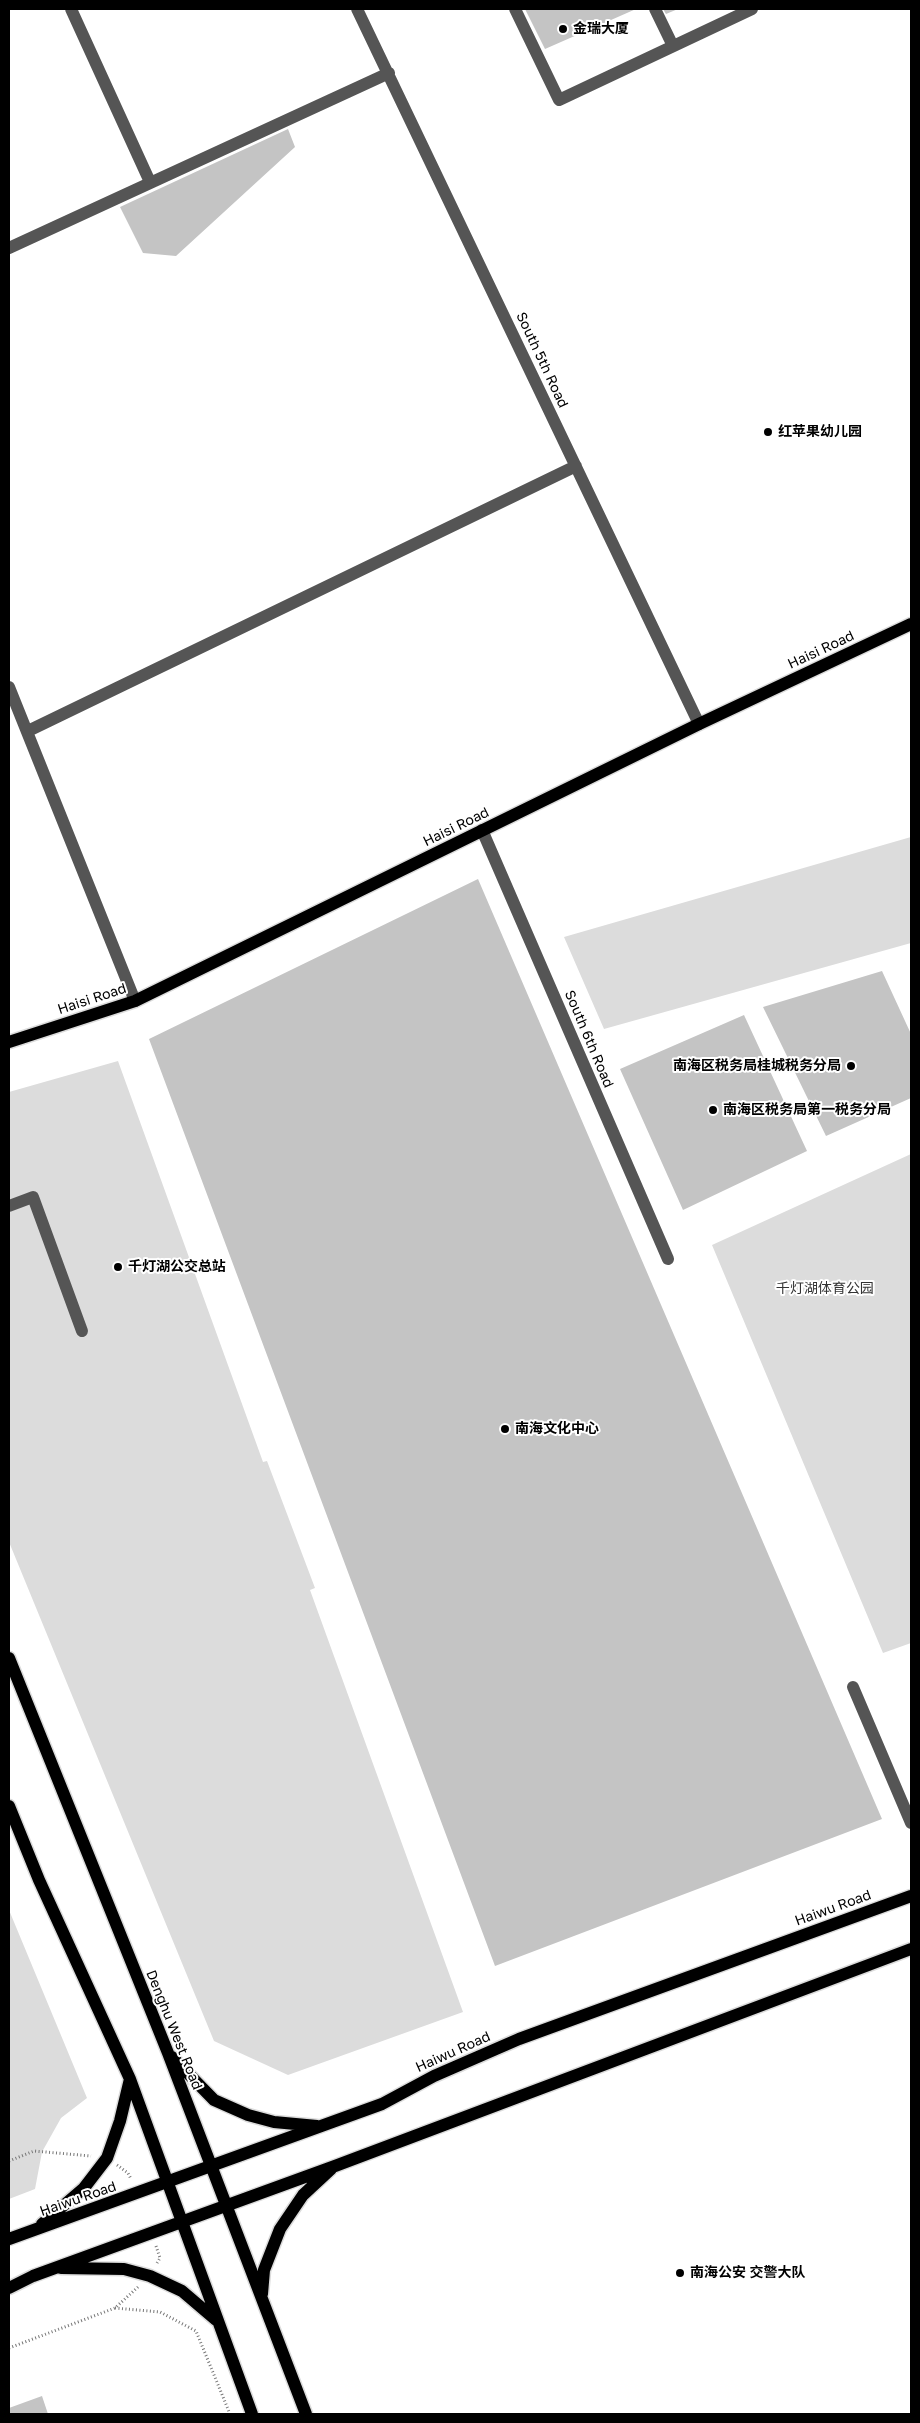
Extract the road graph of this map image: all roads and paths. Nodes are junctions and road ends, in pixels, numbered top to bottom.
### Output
1 (71, 9) edge
2 (357, 9) edge
3 (515, 9) edge
4 (655, 9) edge
5 (752, 9) edge
6 (673, 46) junction
7 (389, 73) junction
8 (150, 182) junction
9 (9, 248) edge
10 (576, 466) junction
11 (911, 624) edge
12 (9, 687) edge
13 (699, 724) junction
14 (28, 731) junction
15 (482, 830) junction
16 (135, 1002) junction
17 (9, 1042) edge
18 (9, 1206) edge
19 (668, 1259) dead end
20 (82, 1331) dead end
21 (9, 1658) edge
22 (853, 1687) dead end
23 (9, 1806) edge
24 (911, 1823) edge
25 (911, 1896) edge
26 (911, 1949) edge
27 (168, 2052) junction
28 (130, 2079) junction
29 (322, 2127) junction
30 (107, 2158) junction
31 (9, 2161) edge
32 (211, 2166) junction
33 (335, 2166) junction
34 (131, 2179) dead end
35 (167, 2183) junction
36 (228, 2205) junction
37 (181, 2222) junction
38 (36, 2230) junction
39 (9, 2239) edge
40 (156, 2244) dead end
41 (53, 2268) junction
42 (150, 2276) junction
43 (9, 2288) edge
44 (262, 2299) junction
45 (115, 2308) junction
46 (216, 2320) junction
47 (9, 2348) edge
48 (230, 2414) edge
49 (252, 2414) edge
50 (306, 2414) edge

1 - 8 street
2 - 7 street, South 5th Road
3 - 6 street
4 - 6 street
5 - 6 street
7 - 8 street
7 - 10 street, South 5th Road
8 - 9 street
10 - 13 street, South 5th Road
10 - 14 street
11 - 13 main road, Haisi Road
12 - 14 street
13 - 15 main road, Haisi Road
14 - 16 street
15 - 16 main road, Haisi Road
15 - 19 street, South 6th Road
16 - 17 main road, Haisi Road
18 - 20 street
21 - 27 main road, Denghu West Road
22 - 24 street
23 - 28 main road
25 - 29 main road, Haiwu Road
26 - 33 main road
27 - 29 main road
27 - 32 main road, Denghu West Road
28 - 30 main road
28 - 35 main road
29 - 32 main road, Haiwu Road
30 - 31 path
30 - 34 path
30 - 38 main road
32 - 35 main road, Haiwu Road
32 - 36 main road, Denghu West Road
33 - 36 main road
33 - 44 main road
35 - 37 main road
35 - 38 main road, Haiwu Road
36 - 37 main road
36 - 44 main road, Denghu West Road
37 - 41 main road
37 - 46 main road
38 - 39 main road, Haiwu Road
40 - 42 path
41 - 42 main road
41 - 43 main road
42 - 45 path
42 - 46 main road
44 - 50 main road, Denghu West Road
45 - 47 path
45 - 48 path
46 - 49 main road

